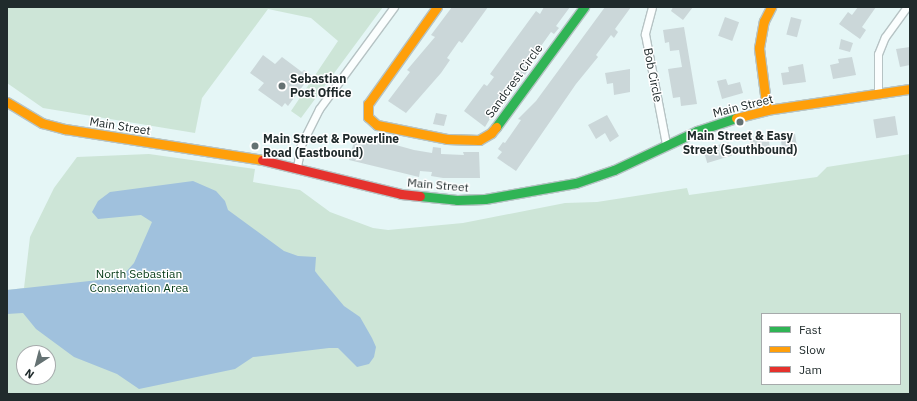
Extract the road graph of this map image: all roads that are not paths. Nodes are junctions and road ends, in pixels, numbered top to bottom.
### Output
1 (394, 7) edge
2 (437, 7) edge
3 (584, 7) edge
4 (652, 7) edge
5 (771, 7) edge
6 (907, 7) edge
7 (910, 89) edge
8 (878, 94) junction
9 (7, 102) edge
10 (767, 110) junction
11 (666, 144) junction
12 (297, 167) junction

1 - 12 street
2 - 3 street, Sandcrest Circle
4 - 11 street, Bob Circle
5 - 10 street
6 - 8 street
7 - 8 street, Main Street
8 - 10 street, Main Street
9 - 12 street, Main Street
10 - 11 street, Main Street
11 - 12 street, Main Street

